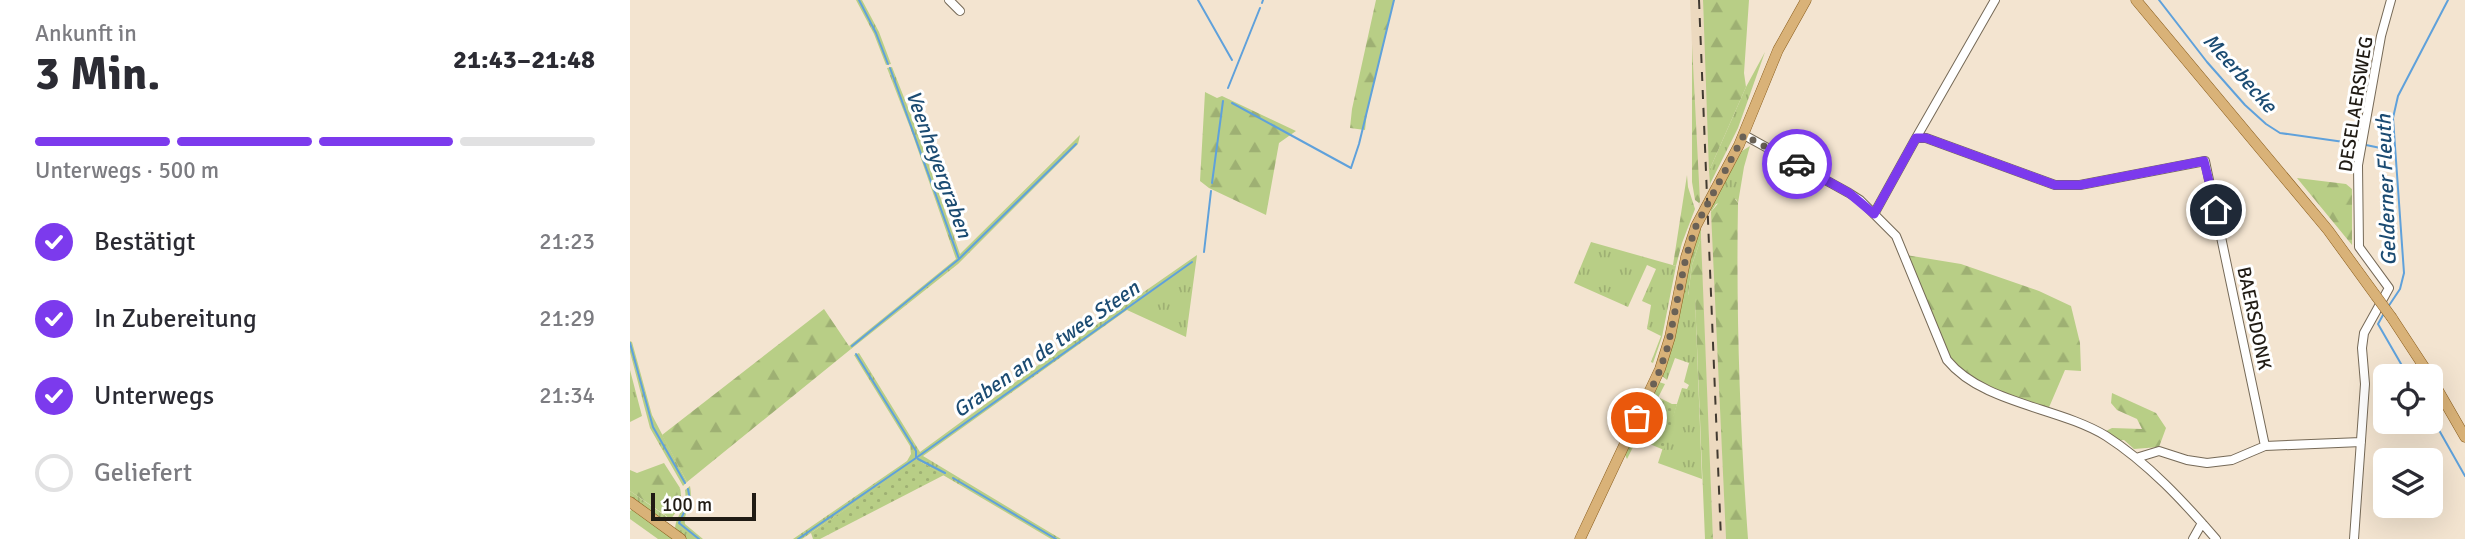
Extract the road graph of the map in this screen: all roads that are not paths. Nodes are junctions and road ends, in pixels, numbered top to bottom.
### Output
1 (949, 0) edge
2 (1806, 0) edge
3 (1995, 0) edge
4 (2136, 0) edge
5 (2391, 0) edge
6 (960, 11) dead end
7 (1744, 135) junction
8 (1916, 138) junction
9 (1874, 214) junction
10 (2422, 364) edge
11 (2443, 399) edge
12 (2465, 437) edge
13 (2361, 442) junction
14 (2265, 446) junction
15 (2136, 458) junction
16 (630, 502) edge
17 (2202, 523) junction
18 (681, 539) edge
19 (1580, 539) edge
20 (2193, 539) edge
21 (2217, 539) edge
22 (2354, 539) edge

1 - 6 street
2 - 7 main road
3 - 8 street
4 - 10 main road, bridge
5 - 13 street, DESELAERSWEG
7 - 9 street
7 - 19 main road
8 - 9 street
8 - 14 street, BAERSDONK
9 - 15 street
11 - 12 main road
13 - 14 street
13 - 22 street
14 - 15 street
15 - 17 street
16 - 18 main road
17 - 20 street
17 - 21 street

